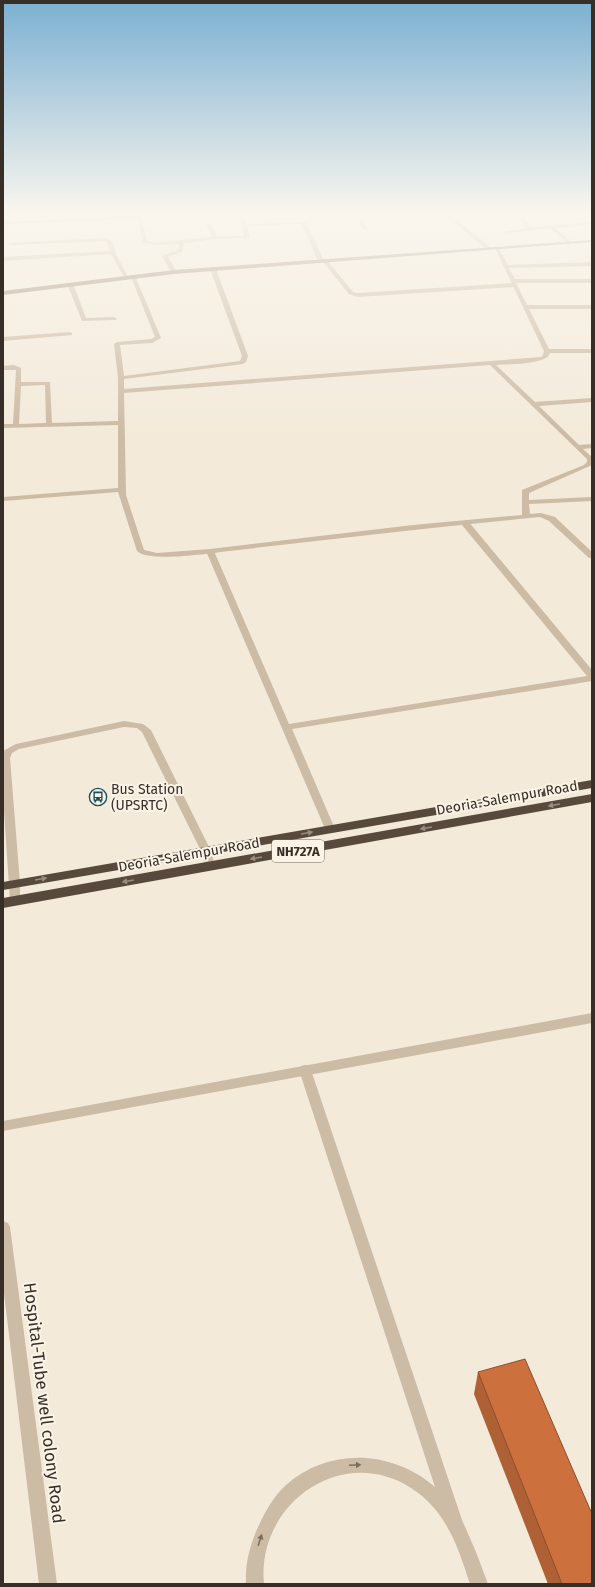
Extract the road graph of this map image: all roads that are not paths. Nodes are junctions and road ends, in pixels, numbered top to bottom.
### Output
1 (78, 285) edge
2 (133, 285) edge
3 (218, 285) edge
4 (343, 285) edge
5 (487, 285) edge
6 (515, 285) edge
7 (71, 286) junction
8 (3, 293) edge
9 (526, 307) junction
10 (592, 307) edge
11 (114, 319) dead end
12 (70, 334) dead end
13 (3, 338) edge
14 (547, 351) junction
15 (592, 351) edge
16 (491, 363) junction
17 (3, 368) edge
18 (121, 378) junction
19 (18, 384) junction
20 (122, 391) junction
21 (592, 400) edge
22 (533, 404) junction
23 (122, 423) junction
24 (49, 424) junction
25 (16, 425) junction
26 (3, 426) edge
27 (592, 446) edge
28 (577, 447) junction
29 (122, 490) junction
30 (3, 499) edge
31 (592, 499) edge
32 (526, 502) junction
33 (526, 516) junction
34 (465, 522) junction
35 (210, 551) junction
36 (592, 556) edge
37 (592, 677) edge
38 (286, 726) junction
39 (592, 784) edge
40 (592, 798) edge
41 (330, 829) junction
42 (206, 850) junction
43 (210, 866) junction
44 (9, 885) edge
45 (9, 902) edge
46 (592, 1018) edge
47 (304, 1070) junction
48 (3, 1126) edge
49 (3, 1227) edge
50 (456, 1523) junction
51 (466, 1546) junction
52 (48, 1584) edge
53 (254, 1584) edge
54 (472, 1584) edge
55 (479, 1584) edge

1 - 7 street
2 - 18 street
3 - 18 street
4 - 5 street
6 - 9 street
7 - 8 street
7 - 11 street
9 - 10 street
9 - 14 street
12 - 13 street
14 - 15 street
14 - 16 street
16 - 20 street
16 - 22 street
17 - 19 street
18 - 20 street
19 - 24 street
19 - 25 street
20 - 23 street
21 - 22 street
22 - 28 street
23 - 24 street
23 - 29 street
24 - 25 street
25 - 26 street
27 - 28 street
28 - 32 street
29 - 30 street
29 - 35 street
31 - 32 street
32 - 33 street
33 - 34 street
33 - 36 street
34 - 35 street
34 - 37 street
35 - 38 street
37 - 38 street
38 - 41 street
39 - 41 highway, Deoria-Salempur Road / NH727A
40 -> 43 highway, Deoria-Salempur Road / NH727A
42 -> 41 highway, Deoria-Salempur Road / NH727A
42 - 43 street
44 -> 42 highway, Deoria-Salempur Road / NH727A
42 - 44 street
43 -> 45 highway, Deoria-Salempur Road / NH727A
44 - 45 street
46 - 47 street
47 - 48 street
47 - 50 street
49 - 52 street, Hospital-Tube well colony Road
50 - 51 street
53 -> 50 street
51 - 54 street
51 - 55 street

